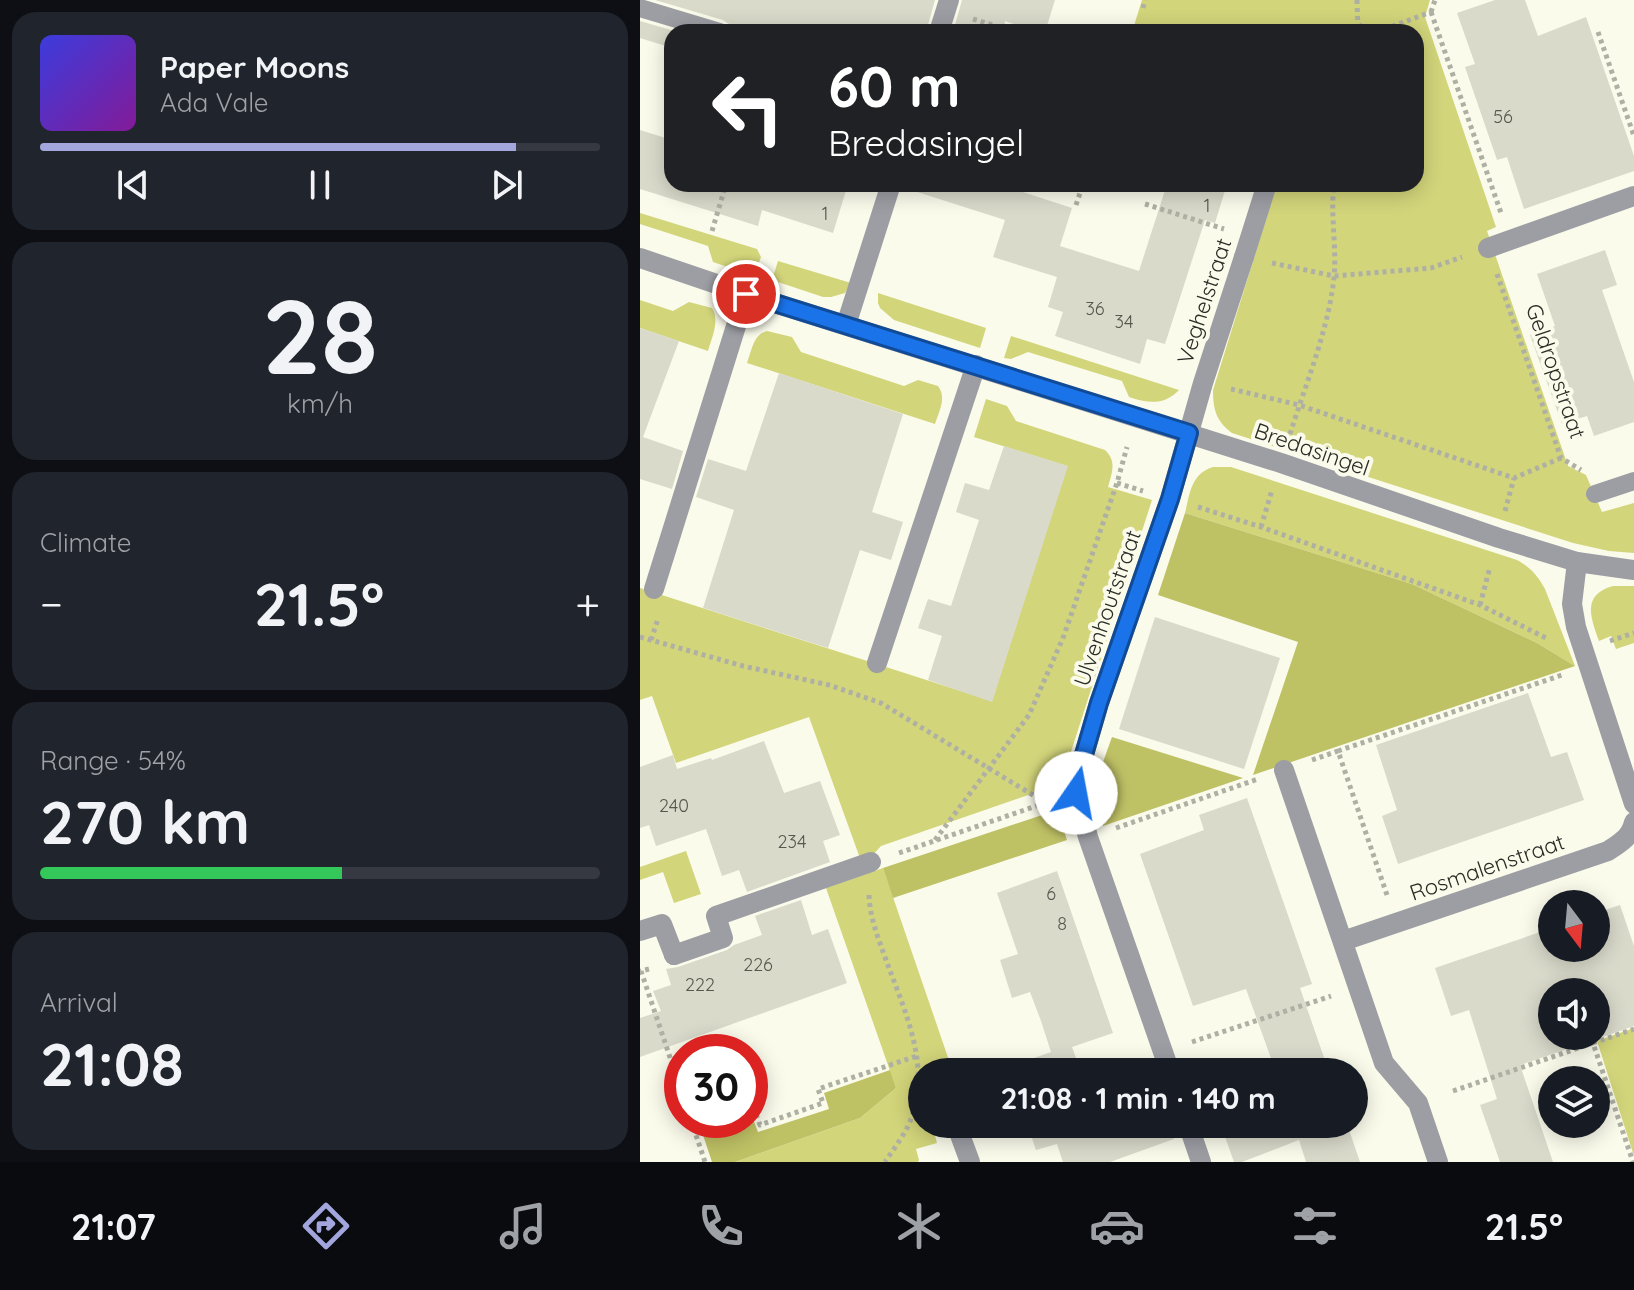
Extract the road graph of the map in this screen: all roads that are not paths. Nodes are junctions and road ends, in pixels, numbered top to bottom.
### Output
1 (640, 8) edge
2 (693, 24) edge
3 (888, 192) edge
4 (1264, 192) edge
5 (1634, 196) edge
6 (1488, 248) road end
7 (640, 258) edge
8 (746, 294) junction
9 (846, 325) junction
10 (976, 365) junction
11 (1189, 433) junction
12 (1634, 481) edge
13 (1597, 494) road end
14 (1577, 562) junction
15 (1634, 570) edge
16 (654, 589) dead end
17 (877, 663) dead end
18 (1284, 770) road end
19 (1634, 804) edge
20 (1634, 822) edge
21 (871, 862) road end
22 (640, 931) edge
23 (1343, 941) junction
24 (1165, 1058) edge
25 (961, 1138) edge
26 (1193, 1138) edge
27 (970, 1162) edge
28 (1201, 1162) edge
29 (1438, 1162) edge

1 - 2 lane
3 - 9 street
4 - 11 street, Veghelstraat
5 - 6 street
7 - 8 street, Bredasingel
8 - 9 street, Bredasingel
8 - 16 street
9 - 10 street, Bredasingel
10 - 11 street, Bredasingel
10 - 17 street
11 - 14 street, Bredasingel
11 - 24 street, Ulvenhoutstraat
12 - 13 lane
14 - 15 street, Bredasingel
14 - 19 street
18 - 23 street
20 - 23 street, Rosmalenstraat
21 - 22 street
23 - 29 street
25 - 27 street
26 - 28 street

